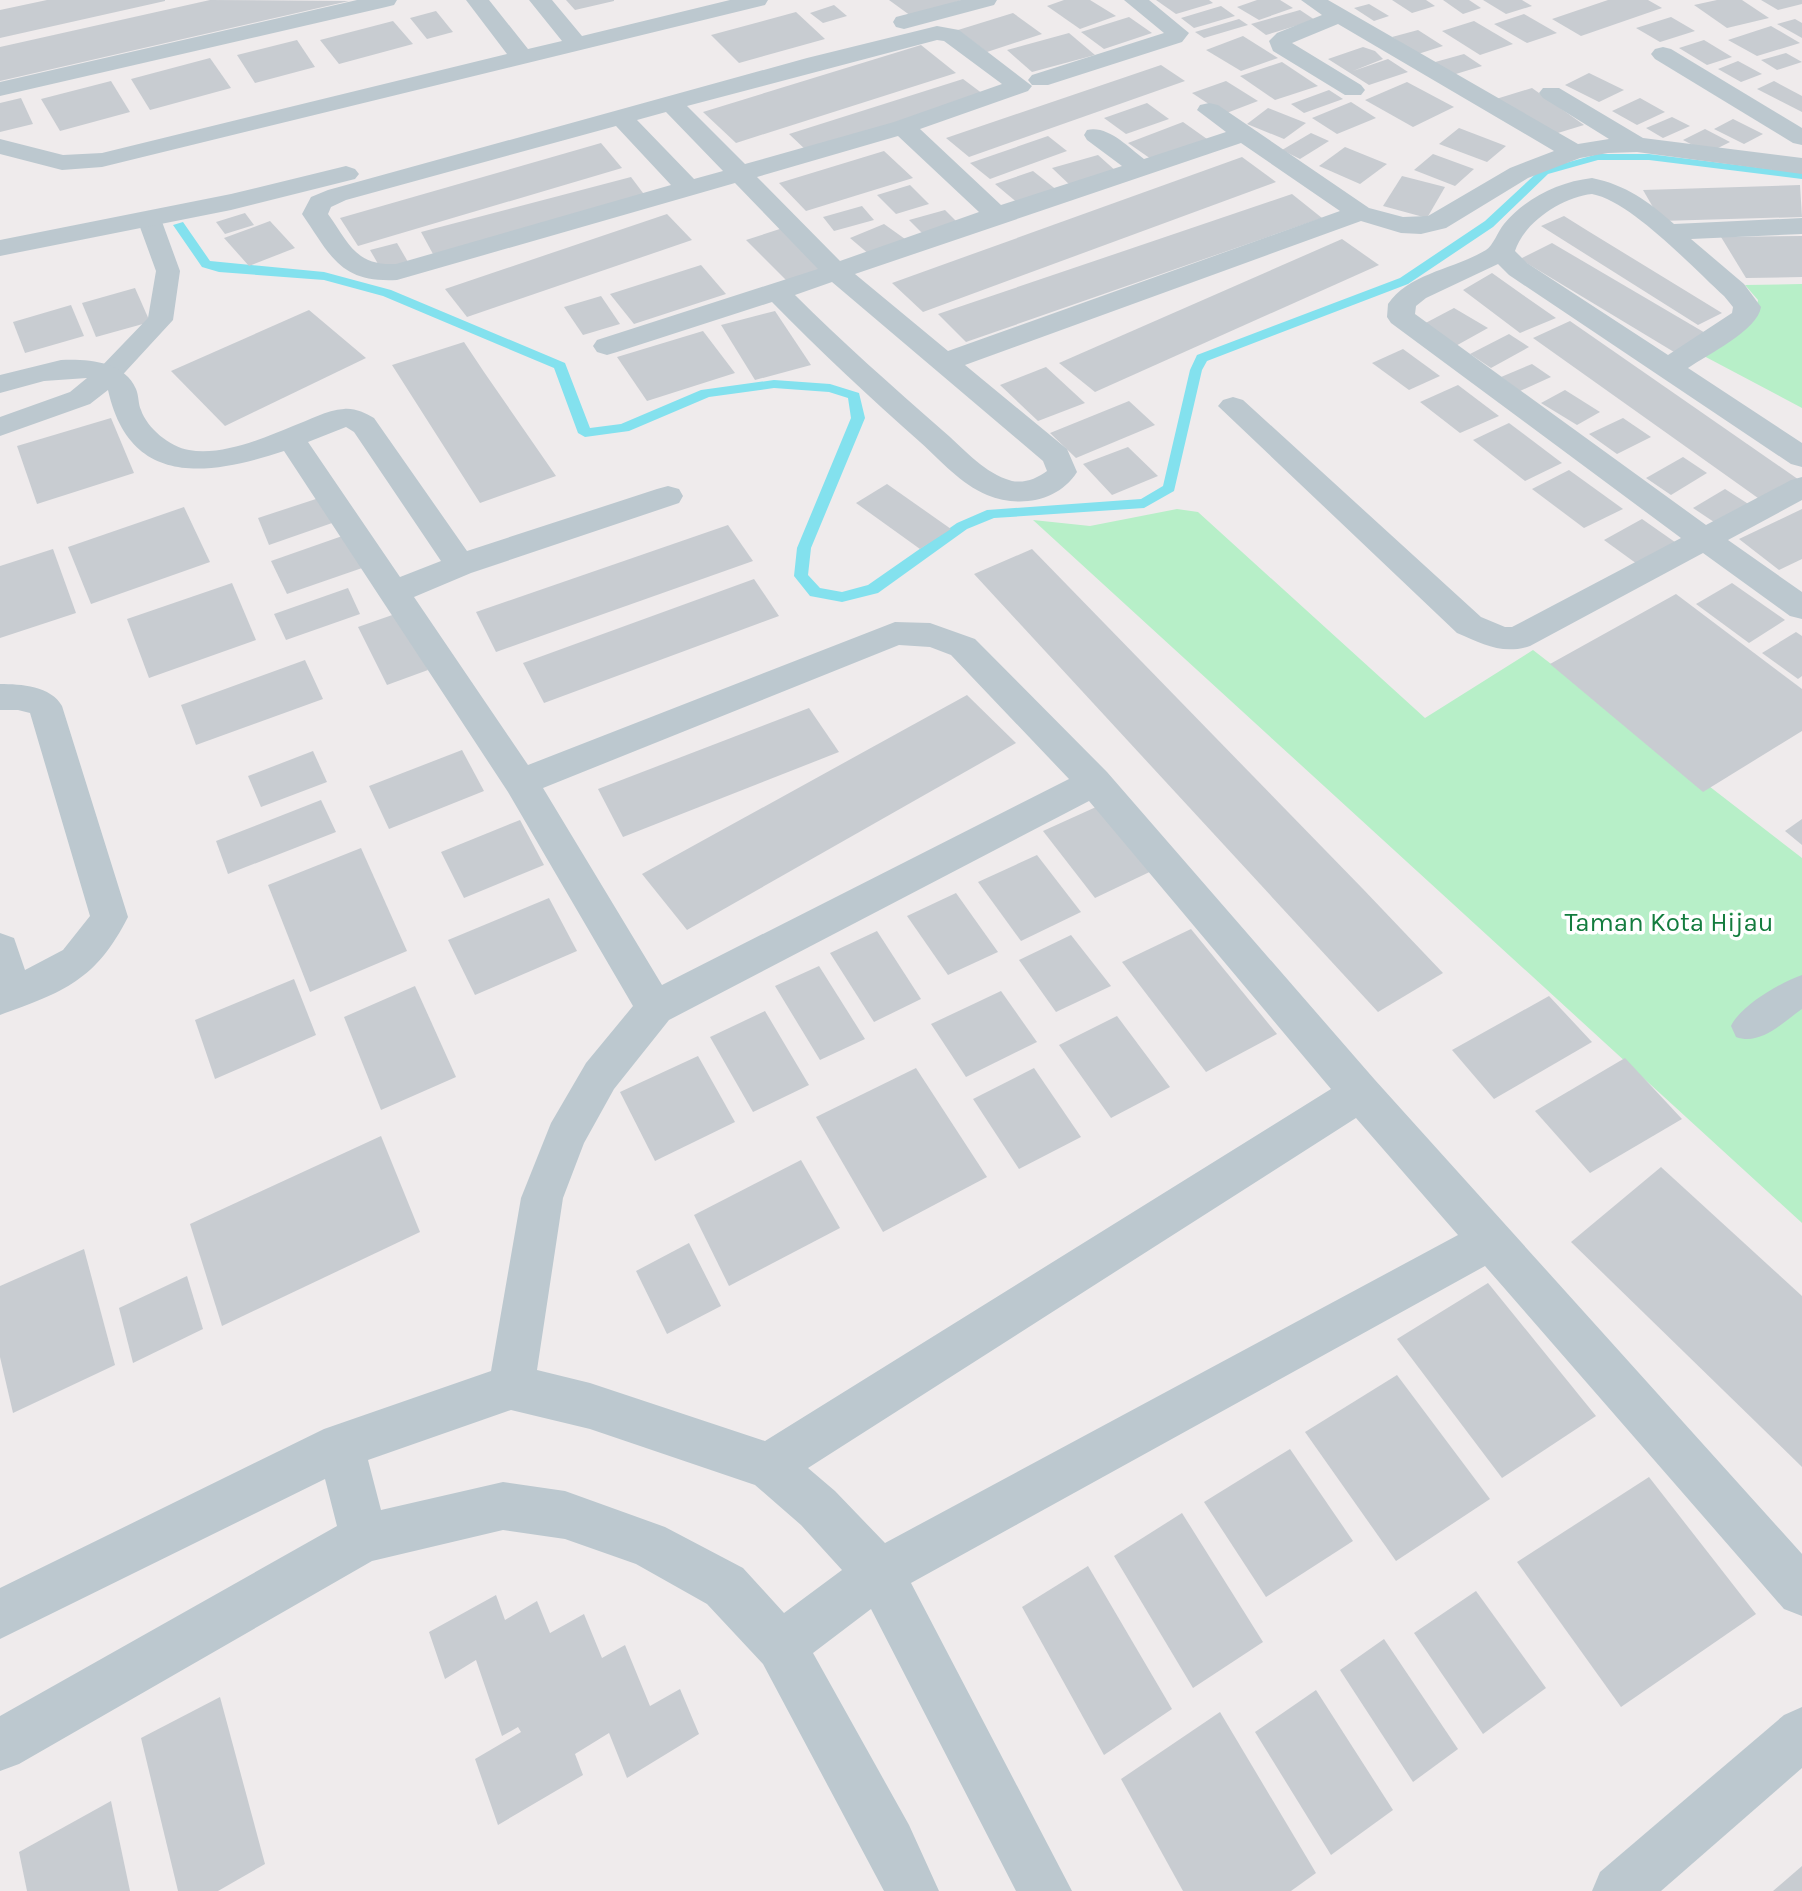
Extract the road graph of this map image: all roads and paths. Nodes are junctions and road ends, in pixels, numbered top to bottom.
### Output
1 (386, 0) edge
2 (477, 0) edge
3 (540, 0) edge
4 (757, 0) edge
5 (986, 0) edge
6 (1135, 0) edge
7 (1312, 0) edge
8 (1339, 16) junction
9 (577, 44) junction
10 (1663, 54) dead end
11 (521, 57) junction
12 (1040, 80) dead end
13 (0, 89) edge
14 (1353, 90) dead end
15 (1551, 93) dead end
16 (671, 103) junction
17 (1209, 110) dead end
18 (621, 117) junction
19 (903, 127) junction
20 (1245, 134) junction
21 (1096, 135) dead end
22 (1802, 138) edge
23 (1637, 145) junction
24 (0, 146) edge
25 (1574, 152) junction
26 (1802, 166) edge
27 (1142, 169) junction
28 (737, 173) junction
29 (687, 187) junction
30 (1360, 213) junction
31 (997, 215) junction
32 (149, 219) junction
33 (1802, 226) edge
34 (1668, 232) junction
35 (0, 248) edge
36 (1501, 253) junction
37 (835, 271) junction
38 (777, 292) junction
39 (607, 346) dead end
40 (942, 363) junction
41 (1670, 367) junction
42 (106, 377) junction
43 (0, 384) edge
44 (1233, 406) dead end
45 (0, 427) edge
46 (290, 438) junction
47 (1802, 457) edge
48 (1802, 487) edge
49 (668, 496) dead end
50 (1705, 540) junction
51 (460, 565) junction
52 (394, 593) junction
53 (1802, 608) edge
54 (0, 697) edge
55 (521, 782) junction
56 (1094, 782) junction
57 (0, 949) edge
58 (1802, 990) edge
59 (6, 995) edge
60 (655, 1008) junction
61 (1749, 1026) dead end
62 (1360, 1093) junction
63 (1490, 1240) junction
64 (510, 1387) junction
65 (341, 1446) junction
66 (769, 1466) junction
67 (364, 1538) junction
68 (879, 1573) junction
69 (1802, 1591) edge
70 (0, 1614) edge
71 (781, 1646) junction
72 (1802, 1733) edge
73 (0, 1745) edge
74 (912, 1891) edge
75 (1045, 1891) edge
76 (1619, 1891) edge

1 - 13 street
2 - 11 street
3 - 9 street
4 - 9 street
5 - 32 street
6 - 12 street
7 - 8 street
8 - 14 street
8 - 25 street
9 - 11 street
10 - 22 street
11 - 24 street
15 - 23 street
16 - 18 street
16 - 19 street
16 - 28 street
17 - 20 street
18 - 29 street
18 - 29 street
19 - 28 street
19 - 31 street
20 - 27 street
20 - 30 street
21 - 27 street
23 - 25 street
23 - 26 street
25 - 30 street
27 - 31 street
28 - 29 street
28 - 37 street
30 - 40 street
31 - 37 street
32 - 35 street
32 - 42 lane
33 - 34 street
34 - 36 street
34 - 41 street
36 - 41 street
36 - 50 street
37 - 38 street
37 - 40 street
38 - 39 street
38 - 40 street
41 - 47 street
42 - 43 street
42 - 45 street
42 - 46 street
44 - 50 street
46 - 51 street
46 - 52 street
48 - 50 street
49 - 51 street
50 - 53 street
51 - 52 street
52 - 55 street
54 - 59 street
55 - 56 street
55 - 60 street
56 - 60 street
56 - 62 street
57 - 59 street
58 - 61 lane
60 - 64 street
62 - 63 street
62 - 66 street
63 - 68 street
63 - 69 street
64 - 65 street
64 - 66 street
65 - 67 street
65 - 70 street
66 - 68 street
67 - 71 street
67 - 73 street
68 - 71 street
68 - 75 street
71 - 74 street
72 - 76 street

